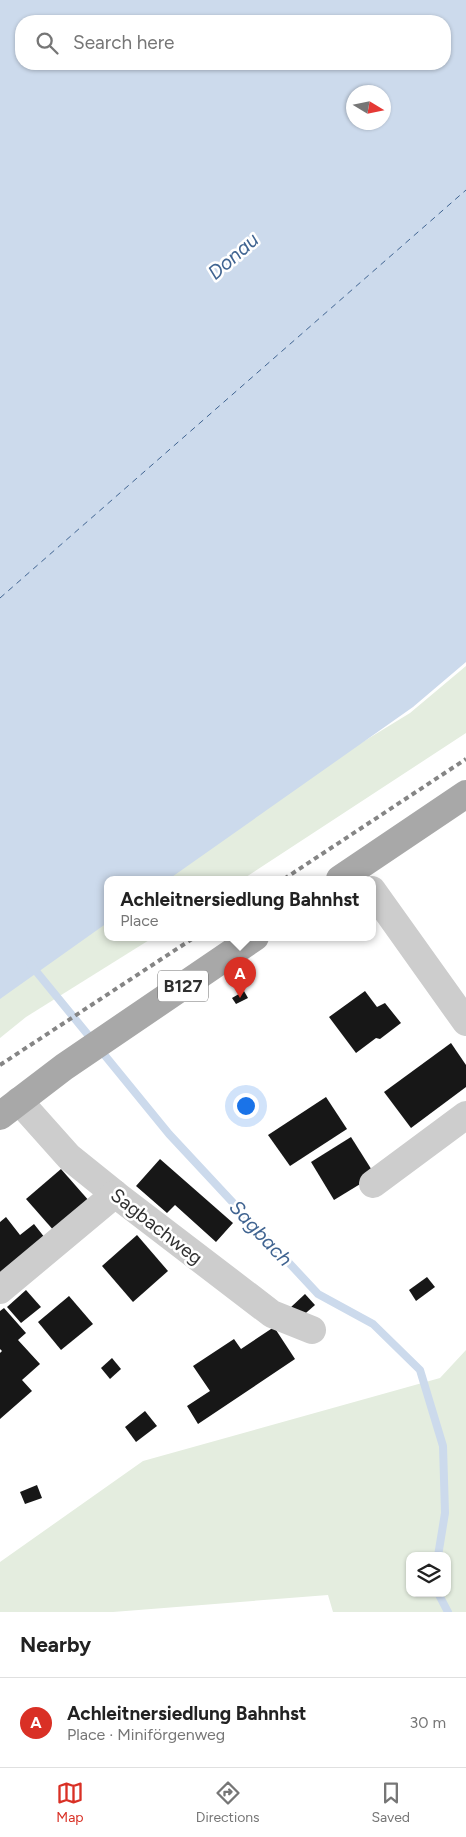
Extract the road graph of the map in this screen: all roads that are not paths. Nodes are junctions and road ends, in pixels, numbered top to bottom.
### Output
1 (466, 794) edge
2 (354, 875) edge
3 (376, 896) edge
4 (249, 941) edge
5 (466, 1022) edge
6 (10, 1108) edge
7 (466, 1114) edge
8 (373, 1184) dead end
9 (115, 1194) junction
10 (0, 1290) edge
11 (312, 1330) dead end

1 - 2 main road
3 - 5 street
4 - 6 main road, B127
6 - 9 street, Sagbachweg
7 - 8 street
9 - 10 street
9 - 11 street, Sagbachweg

